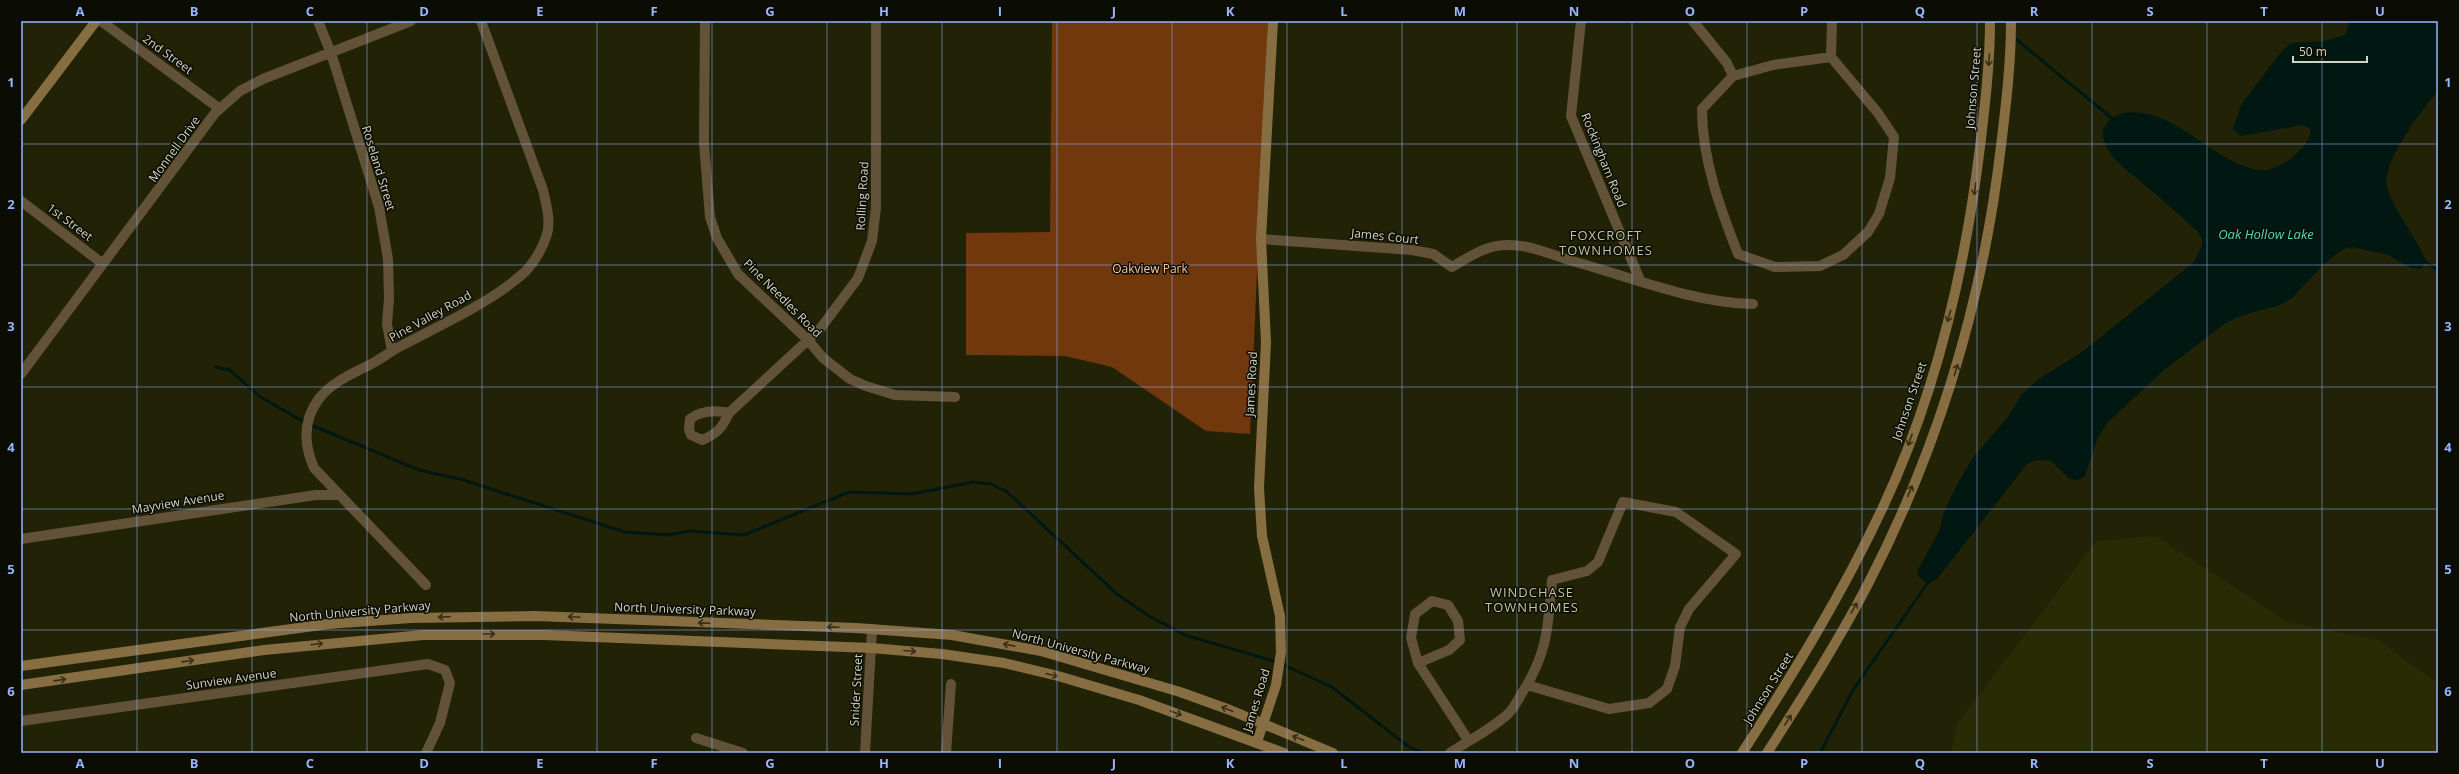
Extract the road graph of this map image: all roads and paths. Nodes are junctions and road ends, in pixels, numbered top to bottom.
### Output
1 (96, 21) edge
2 (101, 21) edge
3 (318, 21) edge
4 (411, 21) edge
5 (481, 21) edge
6 (705, 21) edge
7 (876, 21) edge
8 (1273, 21) edge
9 (1581, 21) edge
10 (1694, 21) edge
11 (1832, 21) edge
12 (1990, 21) edge
13 (2011, 21) edge
14 (331, 53) junction
15 (1831, 57) junction
16 (1733, 76) junction
17 (220, 109) junction
18 (21, 120) edge
19 (21, 201) edge
20 (1261, 239) junction
21 (103, 264) junction
22 (1640, 280) junction
23 (1753, 304) dead end
24 (808, 340) junction
25 (392, 351) junction
26 (21, 374) edge
27 (955, 397) dead end
28 (729, 413) dead end
29 (338, 496) junction
30 (21, 539) edge
31 (426, 585) dead end
32 (872, 629) junction
33 (871, 648) junction
34 (1418, 663) junction
35 (21, 666) edge
36 (950, 684) dead end
37 (21, 685) edge
38 (1527, 685) junction
39 (21, 721) edge
40 (1263, 724) junction
41 (696, 738) dead end
42 (1468, 740) junction
43 (1257, 742) junction
44 (426, 753) edge
45 (744, 753) edge
46 (865, 753) edge
47 (946, 753) edge
48 (1284, 753) edge
49 (1333, 753) edge
50 (1450, 753) edge
51 (1742, 753) edge
52 (1767, 753) edge

1 - 18 main road
2 - 17 street, 2nd Street
3 - 14 street, Roseland Street
4 - 14 street, Monnell Drive
5 - 25 street, Pine Valley Road
6 - 24 street, Pine Needles Road
7 - 24 street, Rolling Road
8 - 20 main road, James Road
9 - 22 street, Rockingham Road
10 - 16 street
11 - 15 street
12 -> 51 main road, Johnson Street
52 -> 13 main road
14 - 17 street, Monnell Drive
14 - 25 street, Roseland Street
15 - 16 street
15 - 16 street
17 - 21 street, Monnell Drive
19 - 21 street, 1st Street
20 - 22 street, James Court
20 - 40 main road, James Road
21 - 26 street, Monnell Drive
22 - 23 street, James Court
24 - 27 street, Pine Needles Road
24 - 28 street, Rolling Road
25 - 29 street, Pine Valley Road
29 - 30 street, Mayview Avenue
29 - 31 street, Pine Valley Road
32 - 33 street, Snider Street
32 -> 35 main road, North University Parkway
40 -> 32 main road, North University Parkway
37 -> 33 main road
33 -> 43 main road
33 - 46 street, Snider Street
34 - 34 street
34 - 42 street
36 - 47 street
38 - 38 street
38 - 42 street
39 - 44 street, Sunview Avenue
40 - 43 main road, James Road
49 -> 40 main road, North University Parkway
41 - 45 street
42 - 50 street
43 - 48 main road

